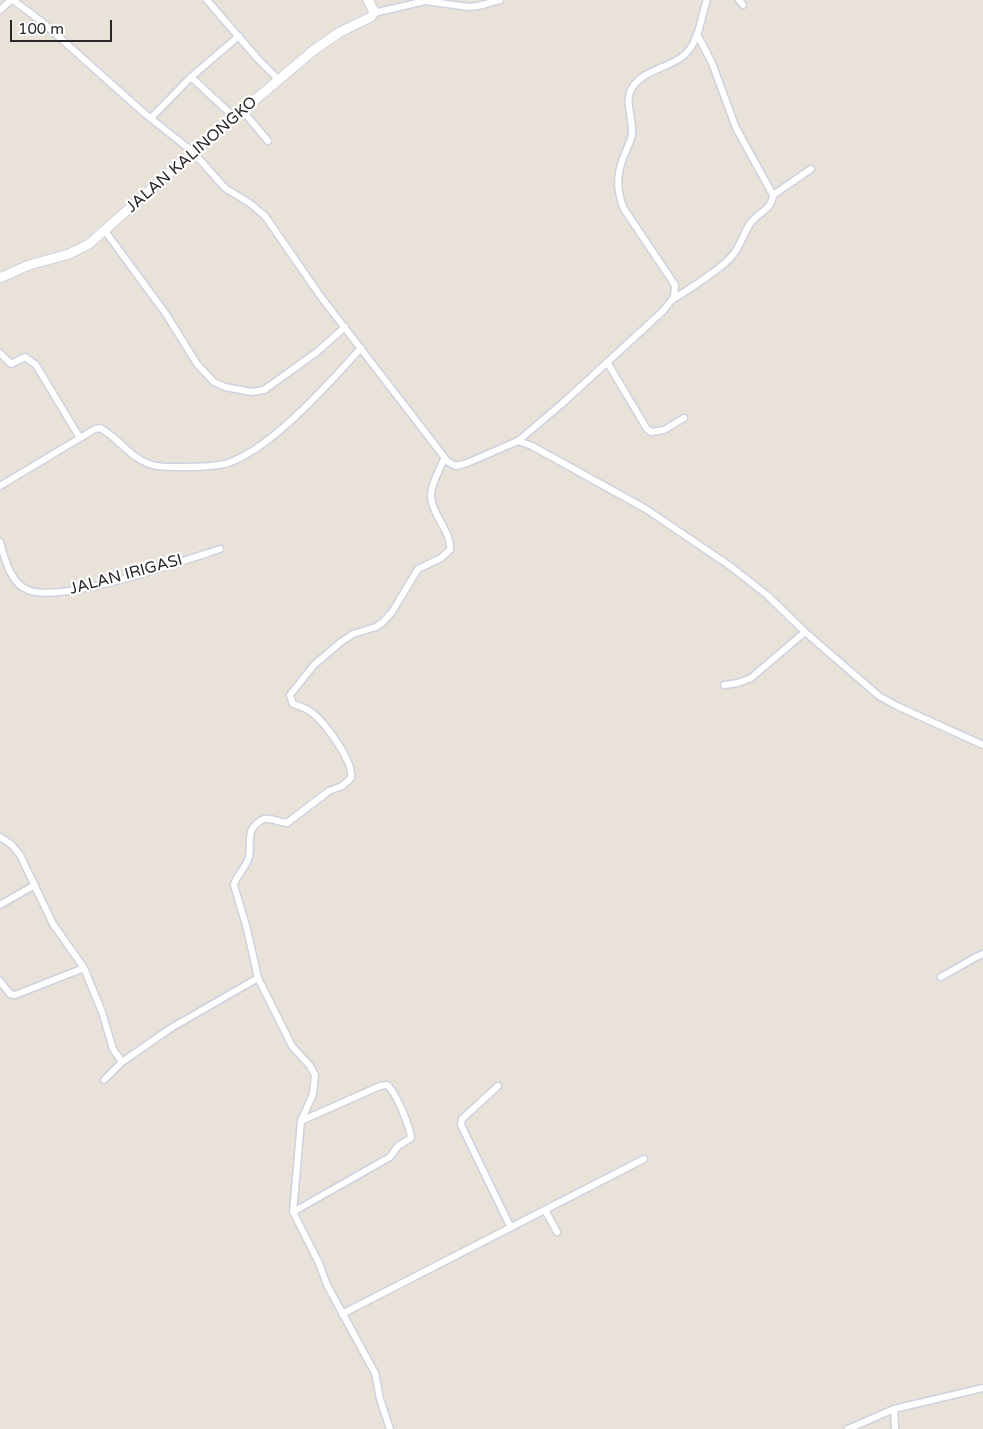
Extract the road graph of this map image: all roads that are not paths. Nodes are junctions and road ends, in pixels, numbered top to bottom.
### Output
1 (12, 0) edge
2 (208, 0) edge
3 (368, 0) edge
4 (500, 0) edge
5 (707, 0) edge
6 (0, 10) edge
7 (374, 13) junction
8 (697, 34) junction
9 (239, 36) junction
10 (192, 77) junction
11 (279, 80) junction
12 (242, 110) junction
13 (234, 117) junction
14 (151, 118) junction
15 (268, 141) dead end
16 (193, 152) junction
17 (812, 170) dead end
18 (773, 195) junction
19 (105, 231) junction
20 (0, 278) edge
21 (671, 301) junction
22 (345, 327) junction
23 (361, 348) junction
24 (0, 353) edge
25 (608, 362) junction
26 (684, 418) dead end
27 (80, 438) junction
28 (518, 441) junction
29 (444, 459) junction
30 (0, 486) edge
31 (0, 542) edge
32 (220, 549) dead end
33 (805, 632) junction
34 (724, 685) dead end
35 (983, 746) edge
36 (0, 837) edge
37 (35, 885) junction
38 (0, 905) edge
39 (983, 954) edge
40 (84, 968) junction
41 (942, 977) dead end
42 (258, 978) junction
43 (0, 981) edge
44 (122, 1062) junction
45 (104, 1080) dead end
46 (498, 1086) dead end
47 (301, 1121) junction
48 (644, 1159) dead end
49 (546, 1210) junction
50 (293, 1212) junction
51 (510, 1228) junction
52 (557, 1232) dead end
53 (342, 1314) junction
54 (983, 1388) edge
55 (894, 1409) junction
56 (390, 1429) edge
57 (848, 1429) edge
58 (896, 1429) edge

1 - 6 street
1 - 14 street
2 - 9 street
3 - 7 street
4 - 7 street
5 - 8 street
7 - 11 street, JALAN KALINONGKO
8 - 18 street
8 - 21 street
9 - 10 street
9 - 11 street
10 - 13 street
10 - 14 street
11 - 12 street, JALAN KALINONGKO
12 - 13 street, JALAN KALINONGKO
12 - 15 street
13 - 16 street, JALAN KALINONGKO
14 - 16 street
16 - 19 street, JALAN KALINONGKO
16 - 22 street
17 - 18 street
18 - 21 street
19 - 20 street, JALAN KALINONGKO
19 - 22 street
21 - 25 street
22 - 23 street
23 - 27 street
23 - 29 street
24 - 27 street
25 - 26 street
25 - 28 street
27 - 30 street
28 - 29 street
28 - 33 street
29 - 42 street
31 - 32 street, JALAN IRIGASI
33 - 34 street
33 - 35 street
36 - 37 street
37 - 38 street
37 - 40 street
39 - 41 street
40 - 43 street
40 - 44 street
42 - 44 street
42 - 47 street
44 - 45 street
46 - 51 street
47 - 50 street
47 - 50 street
48 - 49 street
49 - 51 street
49 - 52 street
50 - 53 street
51 - 53 street
53 - 56 street
54 - 55 street
55 - 57 street
55 - 58 street

